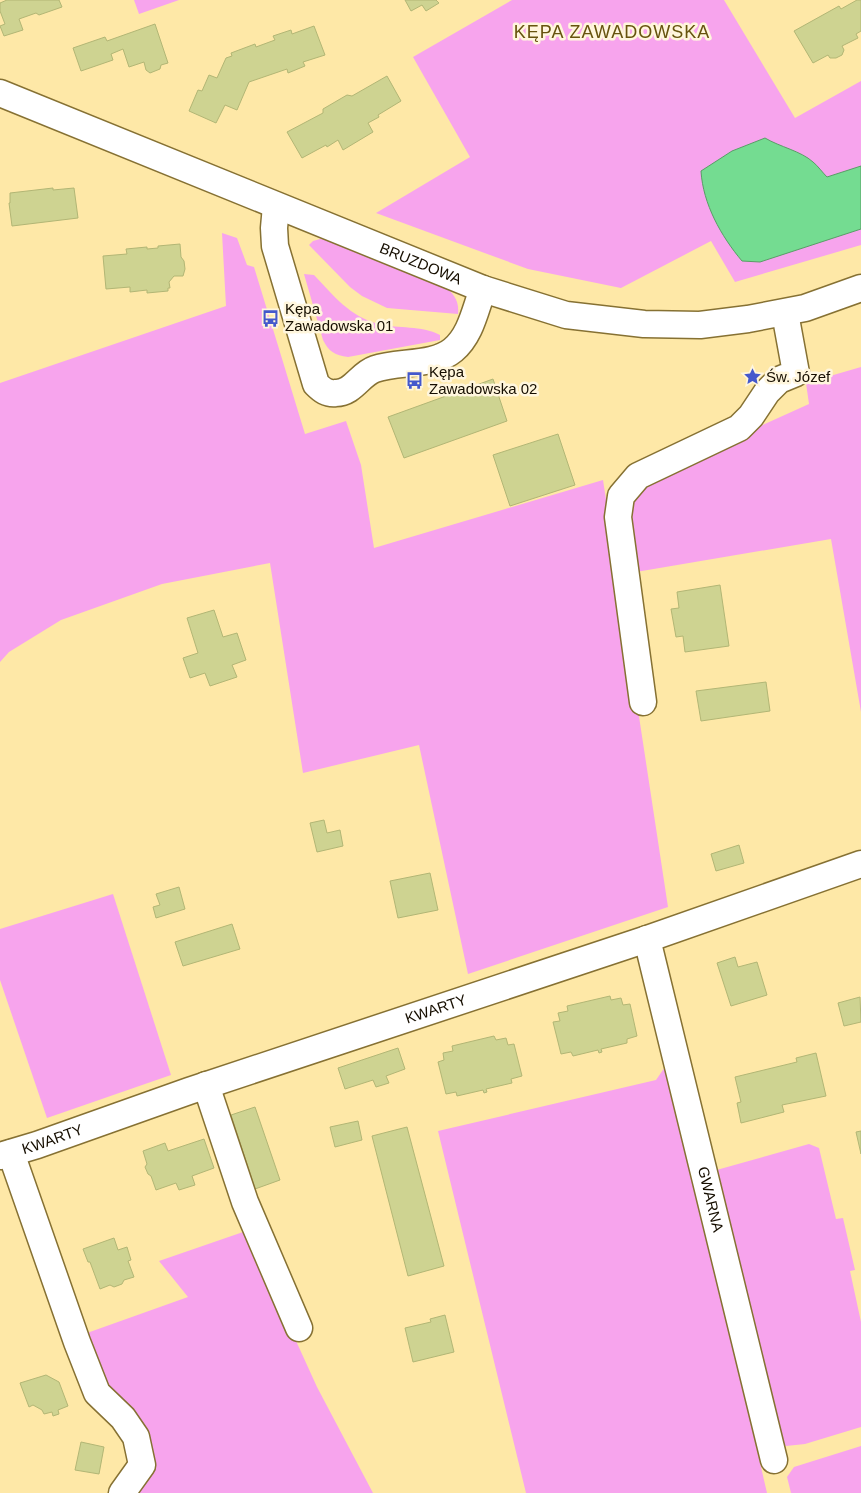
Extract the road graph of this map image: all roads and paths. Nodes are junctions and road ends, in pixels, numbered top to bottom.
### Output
1 (0, 93) edge
2 (276, 206) junction
3 (483, 288) junction
4 (861, 288) edge
5 (785, 313) junction
6 (643, 702) dead end
7 (861, 864) edge
8 (647, 939) junction
9 (206, 1085) junction
10 (6, 1155) edge
11 (299, 1328) dead end
12 (774, 1460) dead end
13 (122, 1493) edge

1 - 2 street, BRUZDOWA
2 - 3 street, BRUZDOWA
2 - 3 street
3 - 5 street, BRUZDOWA
4 - 5 street, BRUZDOWA
5 - 6 street
7 - 8 street, KWARTY
8 - 9 street, KWARTY
8 - 12 street, GWARNA
9 - 10 street, KWARTY
9 - 11 street
10 - 13 street

